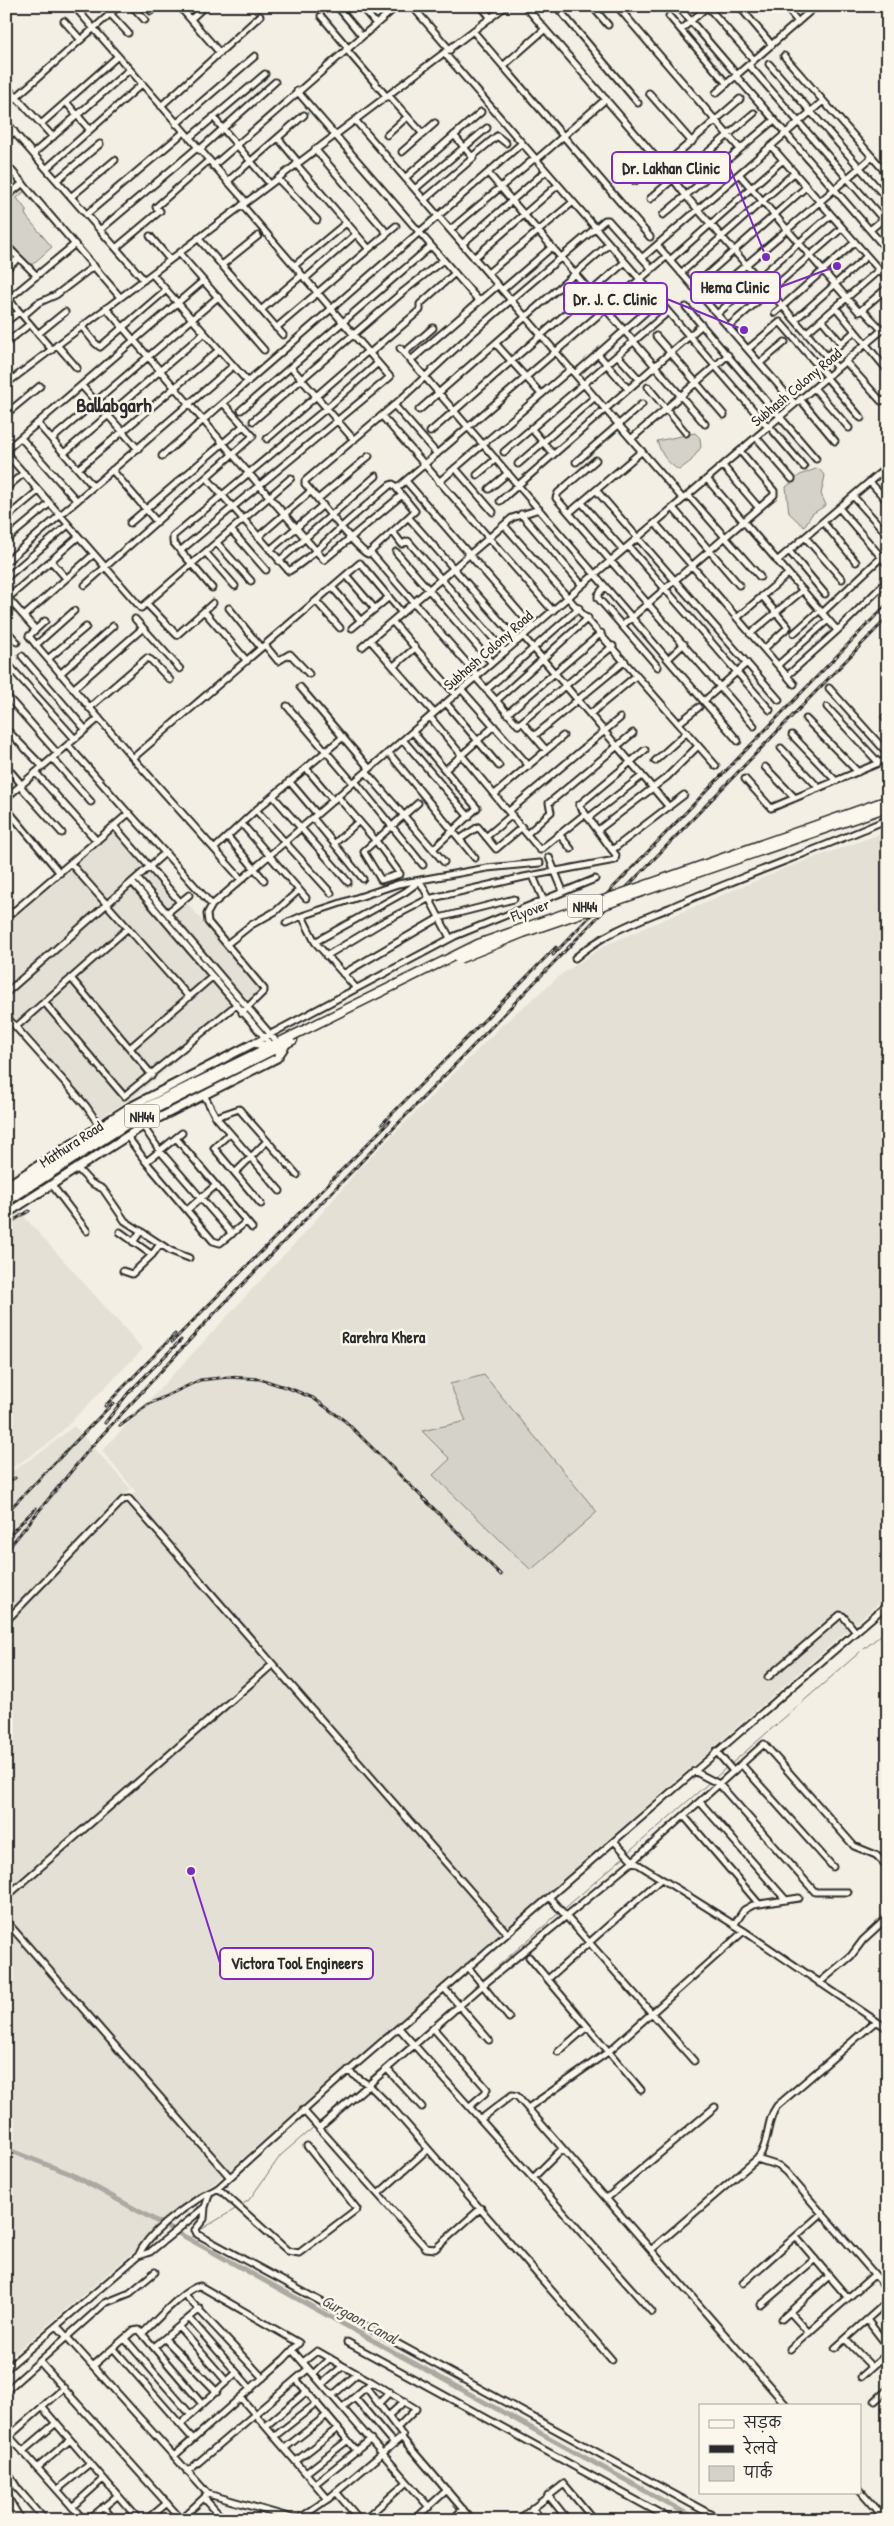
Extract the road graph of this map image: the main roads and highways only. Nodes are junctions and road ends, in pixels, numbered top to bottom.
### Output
1 (888, 800) edge
2 (888, 807) edge
3 (291, 1040) junction
4 (272, 1044) junction
5 (143, 1104) junction
6 (99, 1125) junction
7 (108, 1133) junction
8 (114, 1144) junction
9 (6, 1186) edge
10 (6, 1194) edge
11 (6, 1202) edge
12 (6, 1214) edge
13 (6, 2496) edge
14 (20, 2520) edge

1 - 3 highway, Flyover / NH44, bridge
2 - 3 highway, Flyover / NH44, bridge
3 - 4 highway, Flyover / NH44
3 - 7 highway, Mathura Road / NH44
3 - 8 main road
4 - 5 highway, Mathura Road / NH44
4 - 5 main road
5 - 6 main road
5 - 7 highway, Mathura Road / NH44
6 - 7 highway
6 - 9 main road
7 - 8 highway
7 - 10 highway, Mathura Road / NH44
7 - 11 highway, Mathura Road / NH44
8 - 12 main road
13 - 14 main road

